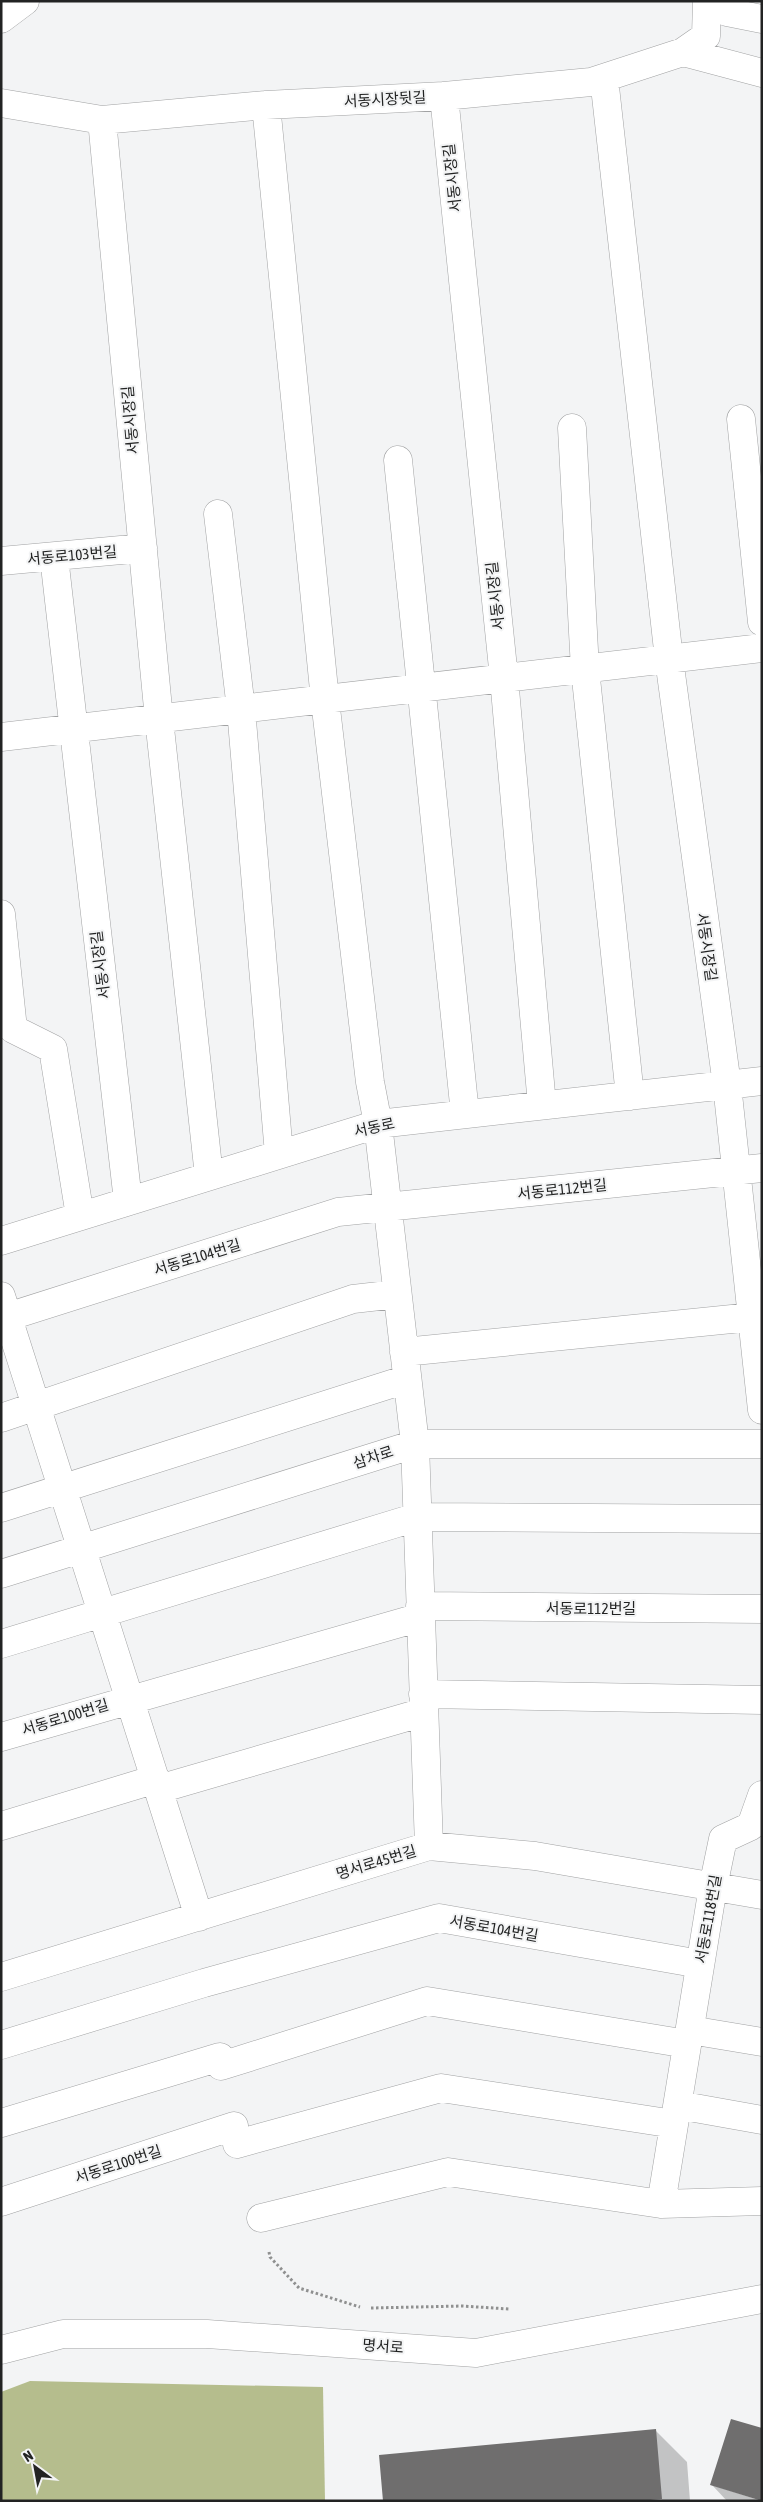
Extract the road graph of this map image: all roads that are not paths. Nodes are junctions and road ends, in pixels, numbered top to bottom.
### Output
1 (25, 1) edge
2 (708, 1) edge
3 (720, 1) edge
4 (1, 19) edge
5 (762, 19) edge
6 (683, 52) junction
7 (762, 74) edge
8 (604, 78) junction
9 (444, 96) junction
10 (1, 103) edge
11 (266, 105) junction
12 (102, 120) junction
13 (741, 419) dead end
14 (572, 428) dead end
15 (398, 460) dead end
16 (218, 514) dead end
17 (142, 548) junction
18 (54, 557) junction
19 (1, 561) edge
20 (762, 622) edge
21 (762, 648) edge
22 (669, 659) junction
23 (585, 669) junction
24 (504, 678) junction
25 (422, 688) junction
26 (325, 700) junction
27 (241, 710) junction
28 (159, 719) junction
29 (72, 729) junction
30 (1, 737) edge
31 (1, 914) edge
32 (762, 1081) edge
33 (726, 1085) junction
34 (630, 1096) junction
35 (542, 1105) junction
36 (465, 1114) junction
37 (378, 1124) junction
38 (279, 1154) junction
39 (749, 1170) edge
40 (209, 1176) junction
41 (128, 1201) junction
42 (388, 1208) junction
43 (80, 1216) junction
44 (1, 1241) edge
45 (754, 1264) edge
46 (397, 1294) junction
47 (3, 1310) edge
48 (757, 1317) edge
49 (404, 1352) junction
50 (407, 1379) junction
51 (37, 1408) junction
52 (762, 1410) edge
53 (1, 1418) edge
54 (415, 1444) junction
55 (762, 1444) edge
56 (63, 1488) junction
57 (1, 1508) edge
58 (418, 1518) junction
59 (762, 1519) edge
60 (82, 1550) junction
61 (1, 1574) edge
62 (762, 1609) edge
63 (102, 1612) junction
64 (420, 1612) junction
65 (1, 1644) edge
66 (130, 1698) junction
67 (762, 1700) edge
68 (424, 1703) junction
69 (1, 1737) edge
70 (157, 1784) junction
71 (762, 1795) edge
72 (1, 1826) edge
73 (756, 1827) edge
74 (429, 1846) junction
75 (713, 1887) junction
76 (762, 1895) edge
77 (199, 1917) junction
78 (700, 1964) junction
79 (1, 1977) edge
80 (688, 2037) junction
81 (762, 2042) edge
82 (1, 2045) edge
83 (676, 2115) junction
84 (762, 2120) edge
85 (1, 2123) edge
86 (762, 2201) edge
87 (1, 2202) edge
88 (661, 2204) junction
89 (261, 2218) dead end
90 (762, 2299) edge
91 (1, 2350) edge

1 - 4 street
2 - 6 street, 서동시장뒷길
3 - 5 street
6 - 7 street
6 - 8 street, 서동시장뒷길
8 - 9 street, 서동시장뒷길
8 - 22 street, 서동시장길
9 - 11 street, 서동시장뒷길
9 - 24 street, 서동시장길
10 - 12 street, 서동시장뒷길
11 - 12 street, 서동시장뒷길
11 - 26 street
12 - 17 street, 서동시장길
13 - 20 street
14 - 23 street
15 - 25 street
16 - 27 street
17 - 18 street, 서동로103번길
17 - 28 street, 서동시장길
18 - 19 street, 서동로103번길
18 - 29 street, 서동시장길
21 - 22 street
22 - 23 street
22 - 33 street, 서동시장길
23 - 24 street
23 - 34 street
24 - 25 street
24 - 35 street, 서동시장길
25 - 26 street
25 - 36 street
26 - 27 street
26 - 37 street
27 - 28 street
27 - 38 street
28 - 29 street
28 - 40 street, 서동시장길
29 - 30 street
29 - 41 street, 서동시장길
31 - 43 street
32 - 33 street, 서동로
33 - 34 street, 서동로
33 - 39 street
34 - 35 street, 서동로
35 - 36 street, 서동로
36 - 37 street, 서동로
37 - 38 street, 서동로
37 - 42 street
38 - 40 street, 서동로
39 - 42 street, 서동로112번길
39 - 45 street
40 - 41 street, 서동로
41 - 43 street, 서동로
42 - 46 street
42 - 47 street, 서동로104번길
43 - 44 street, 서동로
45 - 48 street
46 - 49 street
46 - 51 street
47 - 51 street, 서동로104번길
48 - 49 street
48 - 52 street
49 - 50 street
50 - 54 street
50 - 56 street
51 - 53 street
51 - 56 street, 서동로104번길
54 - 55 street, 삼차로
54 - 58 street
54 - 60 street, 삼차로
56 - 57 street
56 - 60 street, 서동로104번길
58 - 59 street
58 - 63 street
58 - 64 street
60 - 61 street, 삼차로
60 - 63 street, 서동로104번길
62 - 64 street, 서동로112번길
63 - 65 street
63 - 66 street, 서동로104번길
64 - 66 street
64 - 68 street
66 - 69 street, 서동로100번길
66 - 70 street, 서동로104번길
67 - 68 street
68 - 70 street
68 - 74 street
70 - 72 street
70 - 77 street, 서동로104번길
71 - 73 street, 서동로118번길
73 - 75 street, 서동로118번길
74 - 75 street, 명서로45번길
74 - 77 street, 명서로45번길
75 - 76 street, 명서로45번길
75 - 78 street, 서동로118번길
77 - 79 street, 명서로45번길
78 - 80 street, 서동로118번길
78 - 82 street, 서동로104번길
80 - 81 street
80 - 83 street, 서동로118번길
80 - 85 street
83 - 84 street
83 - 87 street, 서동로100번길
83 - 88 street, 서동로118번길
86 - 88 street
88 - 89 street
90 - 91 street, 명서로

